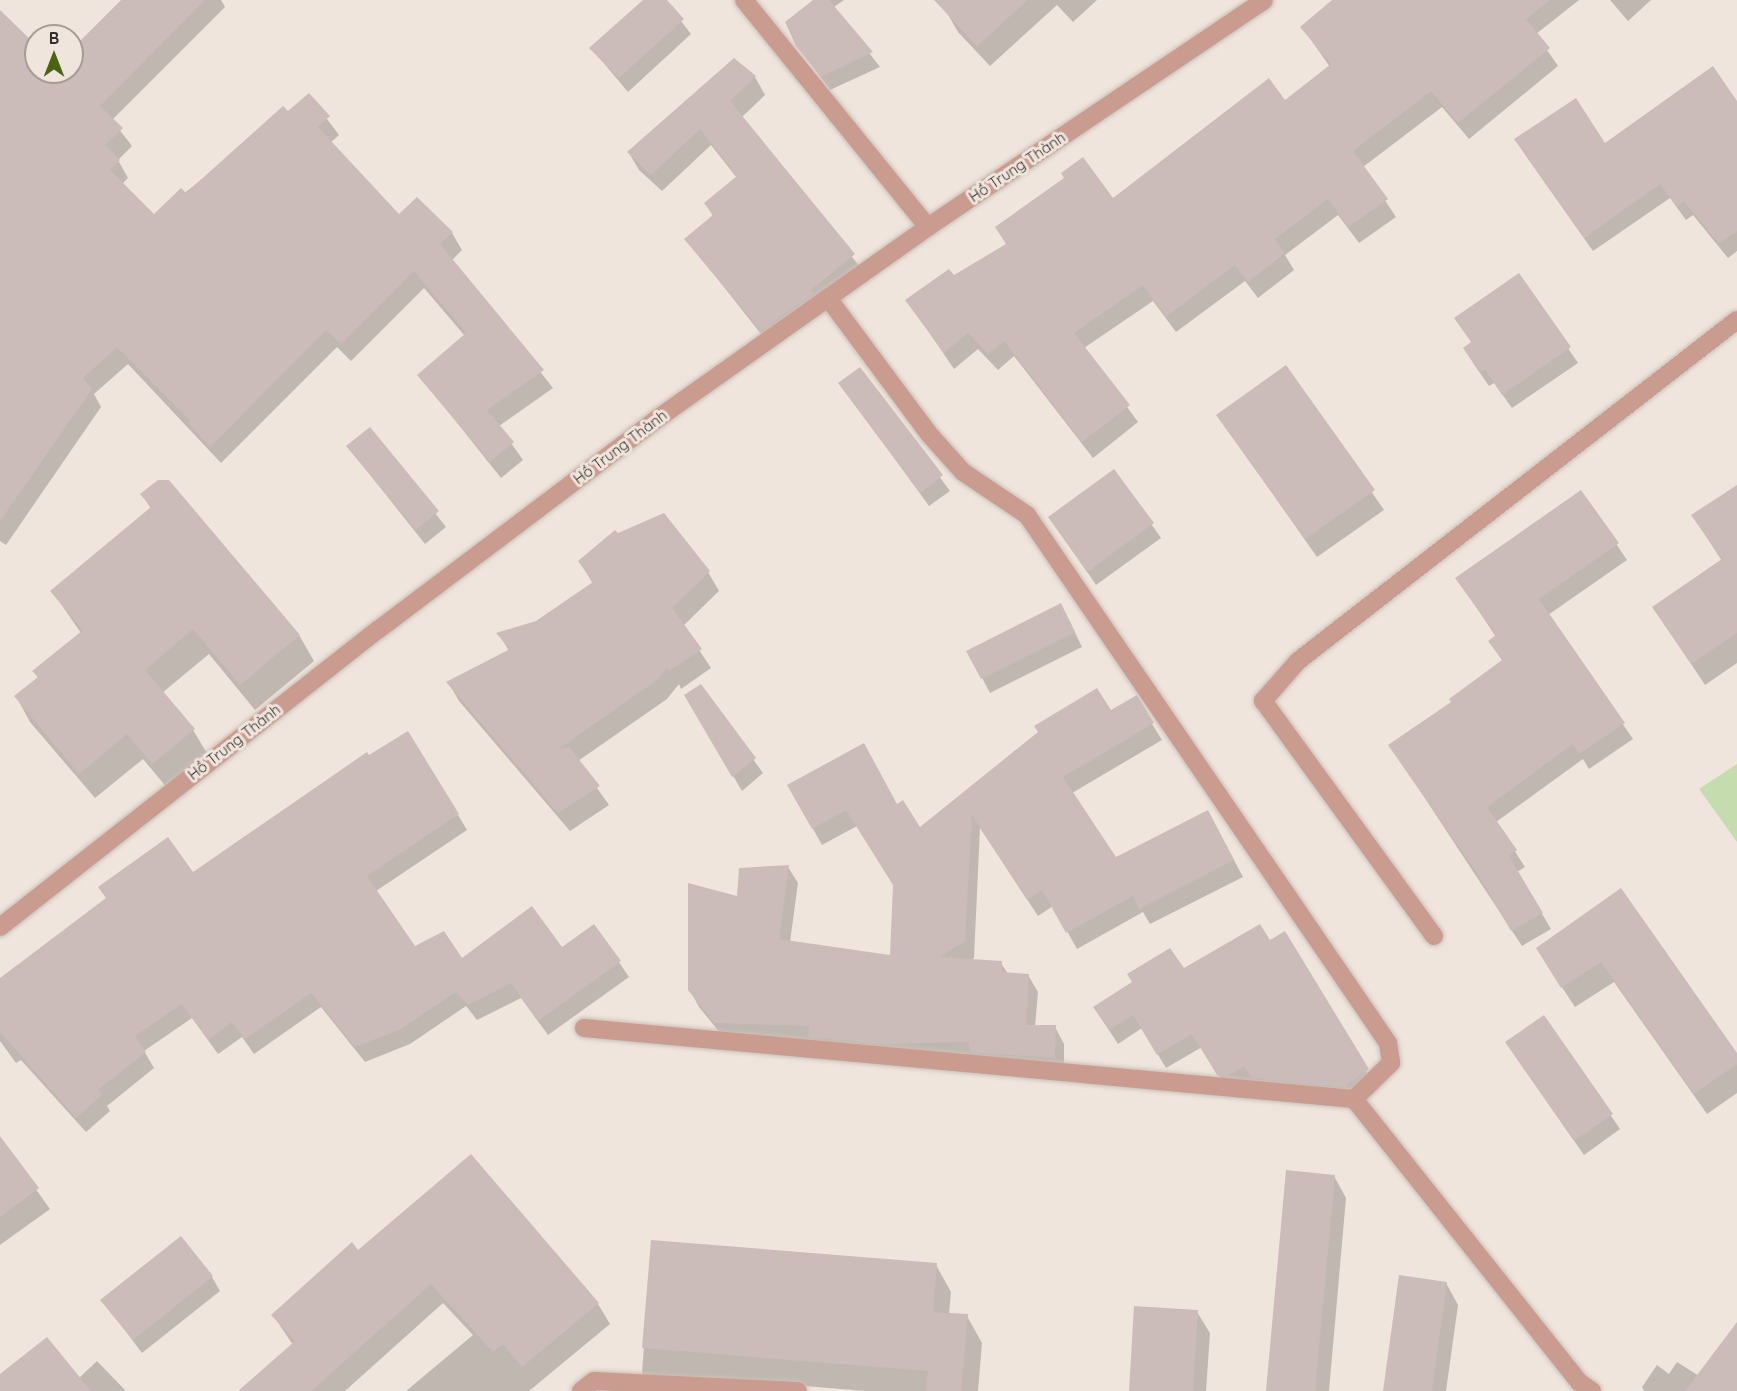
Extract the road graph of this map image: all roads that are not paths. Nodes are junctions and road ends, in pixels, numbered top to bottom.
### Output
1 (744, 0) edge
2 (1264, 0) edge
3 (928, 227) junction
4 (828, 298) junction
5 (1737, 320) edge
6 (0, 927) edge
7 (1434, 936) dead end
8 (584, 1028) dead end
9 (1354, 1099) junction
10 (582, 1391) edge
11 (798, 1391) edge
12 (1592, 1391) edge

1 - 3 street
2 - 3 street, Hồ Trung Thành
3 - 4 street, Hồ Trung Thành
4 - 6 street, Hồ Trung Thành
4 - 9 street
5 - 7 street
8 - 9 street
9 - 12 street
10 - 11 street

